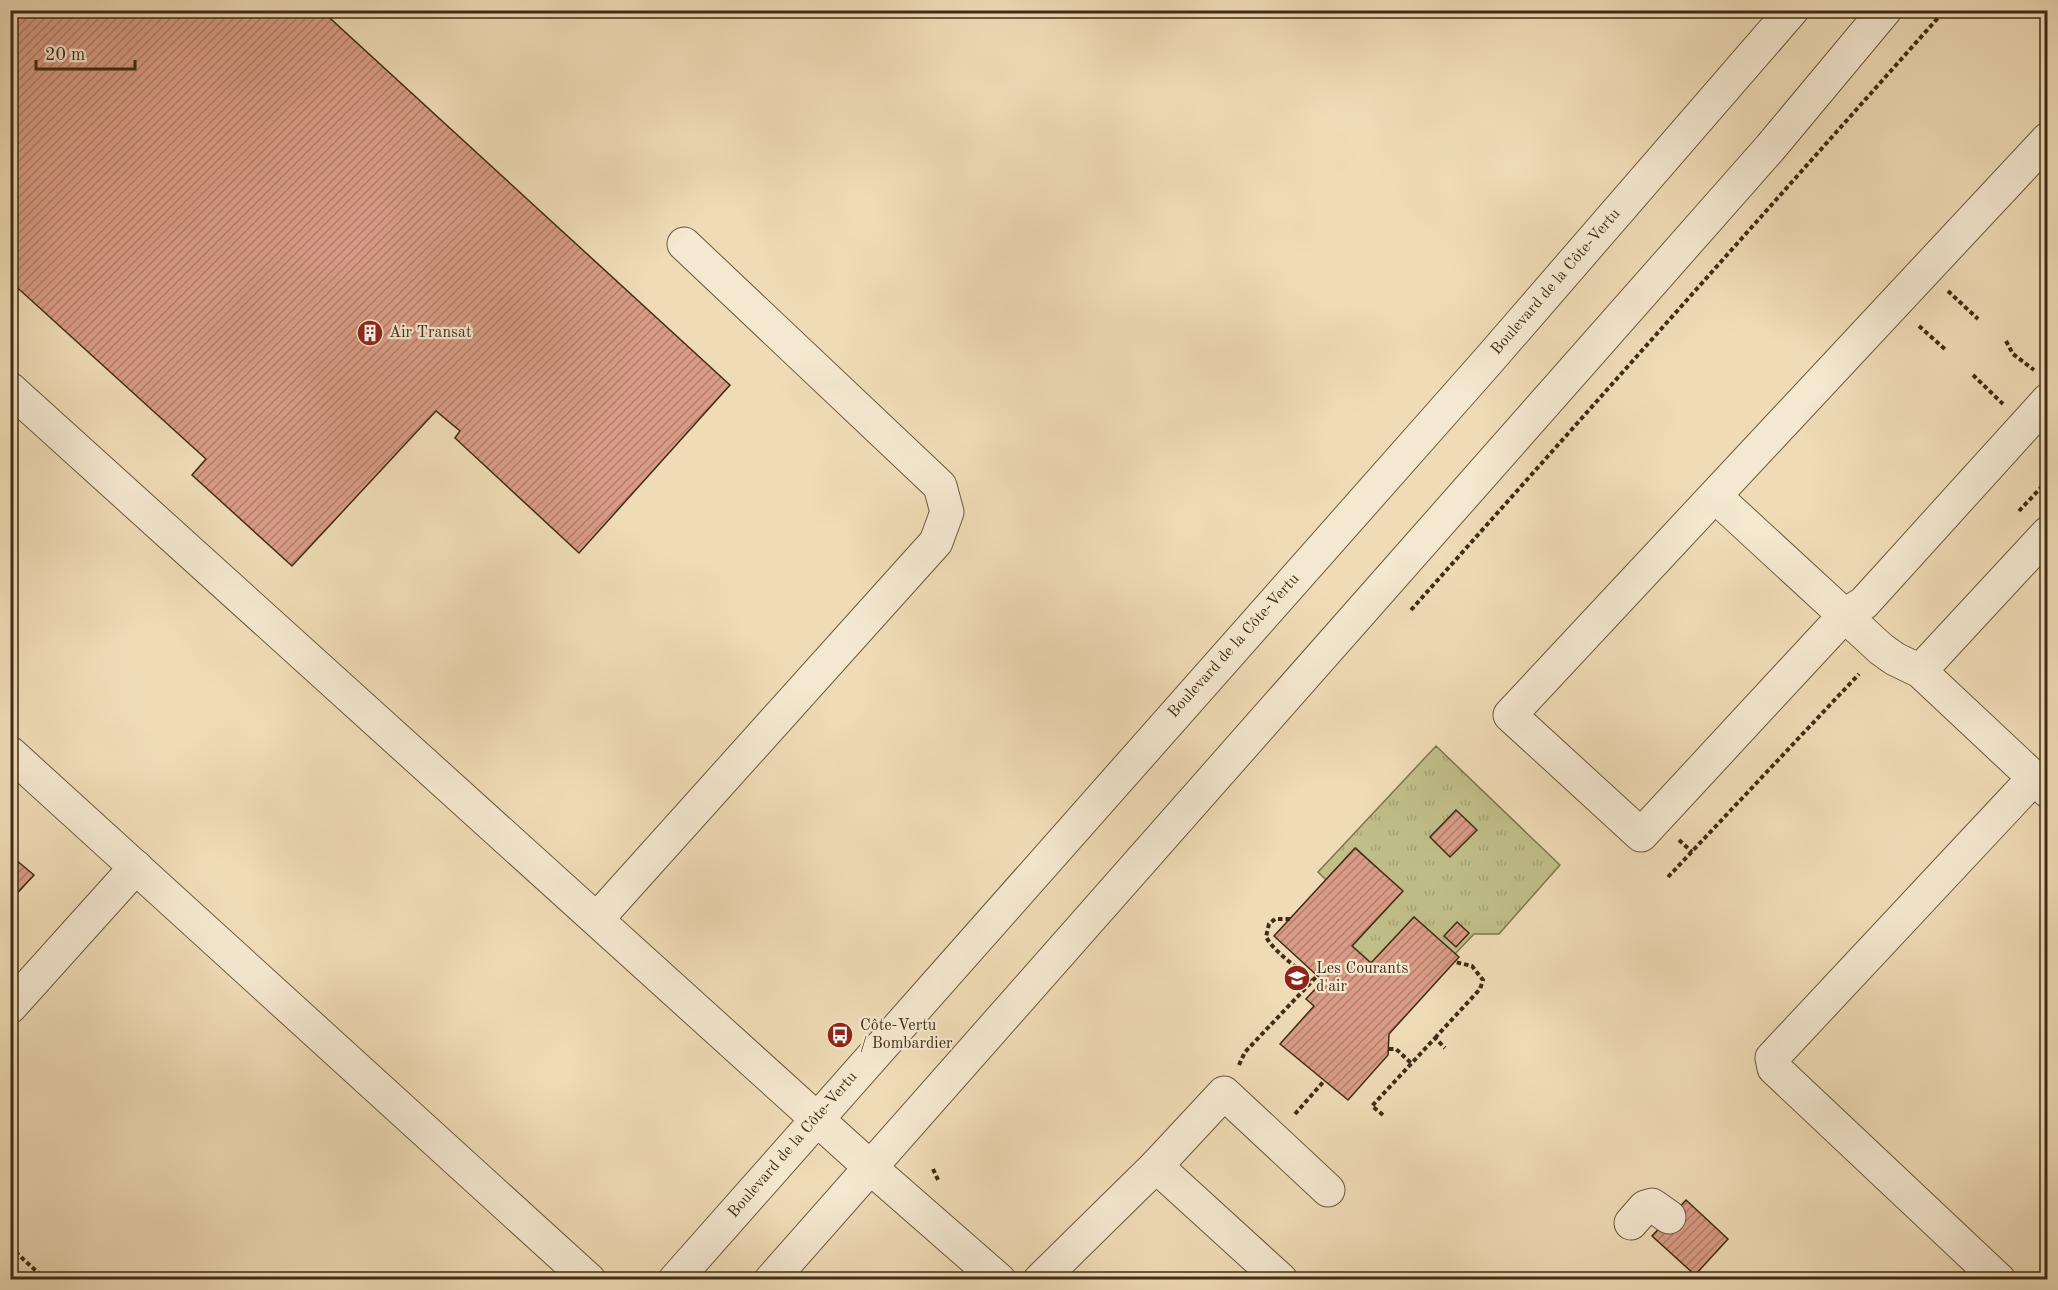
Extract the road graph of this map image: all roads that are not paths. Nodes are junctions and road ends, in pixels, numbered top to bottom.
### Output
1 (1792, 10) edge
2 (1885, 10) edge
3 (2048, 139) edge
4 (684, 244) dead end
5 (2042, 386) edge
6 (10, 389) edge
7 (1716, 497) junction
8 (2048, 533) edge
9 (1845, 615) junction
10 (1920, 671) junction
11 (10, 753) edge
12 (2044, 786) edge
13 (136, 867) junction
14 (597, 919) junction
15 (10, 1007) edge
16 (816, 1117) junction
17 (1156, 1166) junction
18 (871, 1168) junction
19 (1328, 1190) dead end
20 (1669, 1217) dead end
21 (1631, 1223) dead end
22 (589, 1280) edge
23 (675, 1280) edge
24 (771, 1280) edge
25 (999, 1280) edge
26 (1040, 1280) edge
27 (1281, 1280) edge
28 (1999, 1280) edge

1 - 16 street, Boulevard de la Côte-Vertu
2 - 18 street
3 - 7 street
4 - 14 street
5 - 9 street
6 - 14 street
7 - 9 street
7 - 9 street
8 - 10 street
9 - 10 street
10 - 12 street
11 - 13 street
12 - 28 street
13 - 15 street
13 - 22 street
14 - 16 street
16 - 18 street
16 - 23 street, Boulevard de la Côte-Vertu
17 - 19 street
17 - 26 street
17 - 27 street
18 - 24 street
18 - 25 street
20 - 21 street

